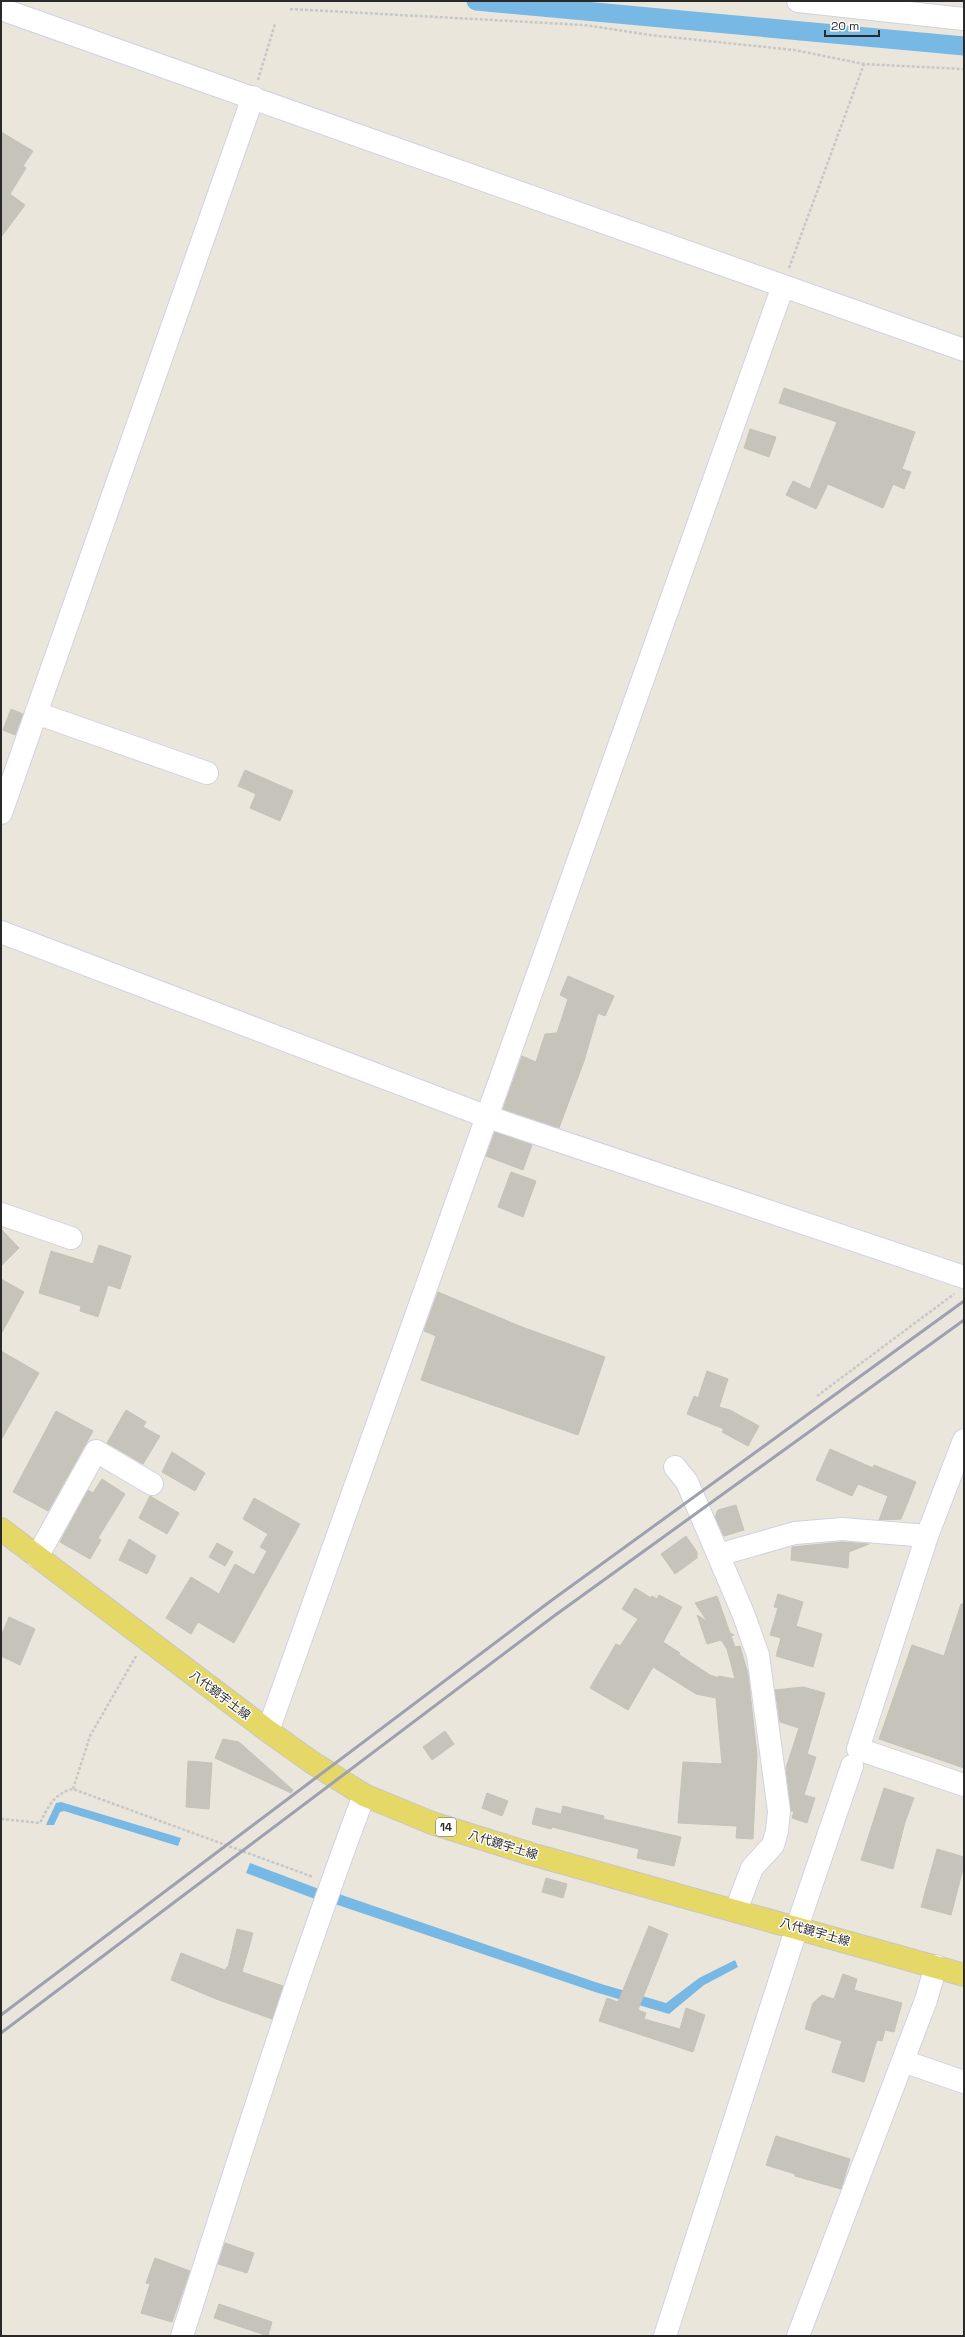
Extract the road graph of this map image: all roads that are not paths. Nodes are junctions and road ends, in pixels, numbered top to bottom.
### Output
1 (806, 1) edge
2 (1, 9) edge
3 (964, 19) edge
4 (253, 97) junction
5 (783, 286) junction
6 (964, 350) edge
7 (36, 713) junction
8 (207, 773) dead end
9 (1, 813) edge
10 (1, 932) edge
11 (485, 1116) junction
12 (1, 1214) edge
13 (71, 1238) dead end
14 (961, 1284) edge
15 (964, 1440) edge
16 (675, 1467) dead end
17 (152, 1484) dead end
18 (1, 1529) edge
19 (927, 1536) junction
20 (718, 1556) junction
21 (37, 1557) junction
22 (268, 1731) junction
23 (852, 1766) dead end
24 (964, 1786) edge
25 (364, 1795) junction
26 (736, 1910) junction
27 (797, 1928) junction
28 (936, 1966) junction
29 (964, 1974) edge
30 (903, 2061) junction
31 (964, 2082) edge
32 (182, 2336) edge
33 (665, 2336) edge
34 (798, 2336) edge

1 - 3 street
2 - 4 street
4 - 5 street
4 - 7 street
5 - 6 street
5 - 11 street
7 - 8 street
7 - 9 street
10 - 11 street
11 - 14 street
11 - 22 street
12 - 13 street
15 - 19 street
16 - 20 street
17 - 21 street
18 - 21 main road, 八代鏡宇土線 / 14
19 - 20 street
19 - 24 street
20 - 26 street
21 - 22 main road, 八代鏡宇土線 / 14
22 - 25 main road, 八代鏡宇土線 / 14
23 - 27 street
25 - 26 main road, 八代鏡宇土線 / 14
25 - 32 street
26 - 27 main road, 八代鏡宇土線 / 14
27 - 28 main road, 八代鏡宇土線 / 14
27 - 33 street
28 - 29 main road, 八代鏡宇土線 / 14
28 - 30 street
30 - 31 street
30 - 34 street

